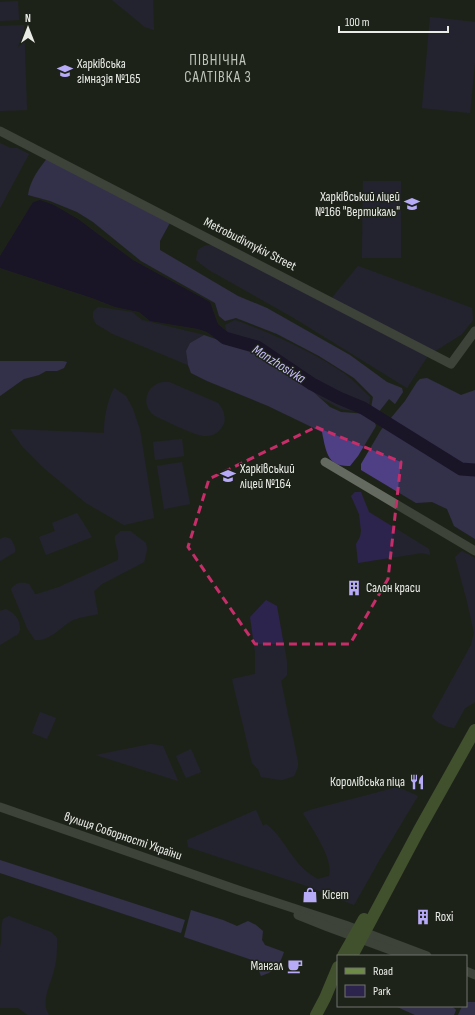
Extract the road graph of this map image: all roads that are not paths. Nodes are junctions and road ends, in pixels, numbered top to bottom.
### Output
1 (0, 131) edge
2 (475, 331) edge
3 (325, 462) dead end
4 (475, 550) edge
5 (475, 730) edge
6 (0, 807) edge
7 (360, 935) junction
8 (344, 955) edge
9 (352, 955) edge
10 (405, 955) edge
11 (424, 955) edge
12 (337, 969) edge
13 (337, 980) edge
14 (325, 998) junction
15 (316, 1015) edge

1 - 2 street, Metrobudivnykiv Street
3 - 4 street
5 - 7 main road
6 - 7 street, вулиця Соборності України
7 - 8 main road
7 - 9 main road
7 - 10 street, вулиця Соборності України
7 - 11 street, вулиця Соборності України
12 - 14 main road
13 - 14 main road
14 - 15 main road

